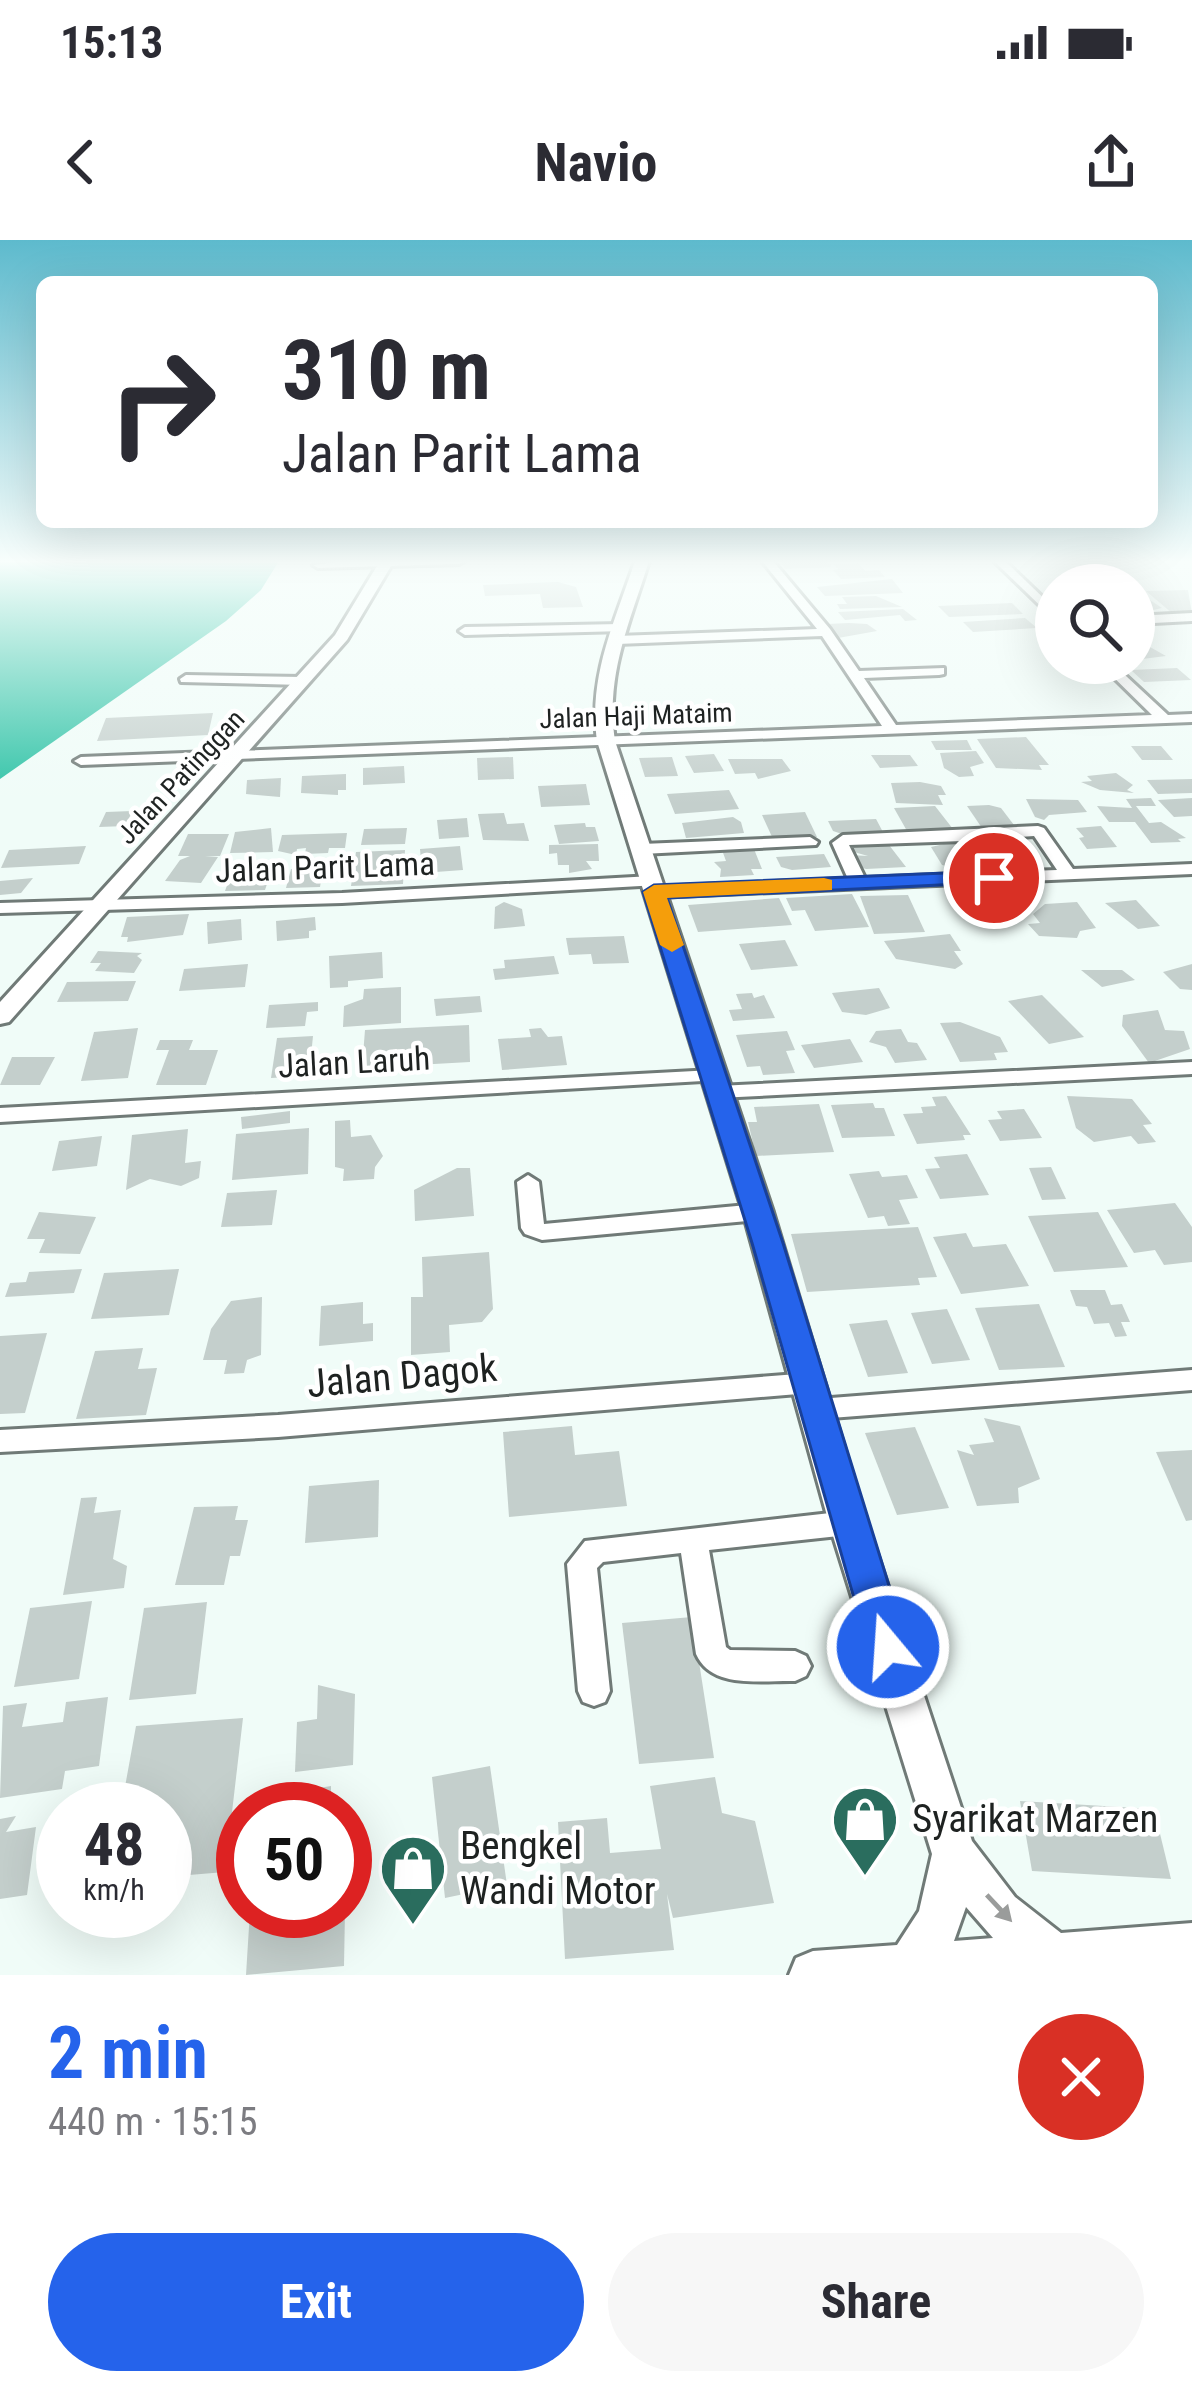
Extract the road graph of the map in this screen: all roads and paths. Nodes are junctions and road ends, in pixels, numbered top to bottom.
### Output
1 (337, 642) edge
2 (615, 642) edge
3 (833, 642) edge
4 (939, 671) dead end
5 (856, 675) junction
6 (186, 679) dead end
7 (304, 681) junction
8 (1127, 684) edge
9 (1192, 718) edge
10 (1164, 719) junction
11 (892, 730) junction
12 (606, 741) junction
13 (236, 755) junction
14 (81, 761) dead end
15 (1025, 812) dead end
16 (1037, 831) junction
17 (968, 836) junction
18 (811, 842) dead end
19 (642, 849) junction
20 (1192, 869) edge
21 (1069, 874) junction
22 (994, 878) junction
23 (859, 884) junction
24 (653, 886) junction
25 (102, 904) junction
26 (0, 908) edge
27 (0, 1017) edge
28 (1192, 1068) edge
29 (715, 1084) junction
30 (0, 1115) edge
31 (528, 1182) dead end
32 (758, 1212) junction
33 (1192, 1380) edge
34 (814, 1396) junction
35 (0, 1441) edge
36 (848, 1523) junction
37 (693, 1539) junction
38 (795, 1666) dead end
39 (594, 1691) dead end
40 (954, 1854) junction
41 (1192, 1946) edge
42 (1051, 1954) junction
43 (910, 1968) junction
44 (1192, 1968) edge
45 (813, 1975) edge
46 (1113, 1975) edge

1 - 7 main road, Jalan Patinggan
2 - 12 main road
3 - 5 street
4 - 5 street
5 - 11 street
6 - 7 street
7 - 13 main road, Jalan Patinggan
8 - 10 street
9 - 10 street, Jalan Haji Mataim
10 - 11 street, Jalan Haji Mataim
11 - 12 street, Jalan Haji Mataim
12 - 13 street, Jalan Haji Mataim
12 - 19 main road
13 - 14 street, Jalan Haji Mataim
13 - 25 main road, Jalan Patinggan
15 - 16 street
16 - 17 street
16 - 21 street
17 - 22 street
17 - 23 street
18 - 19 street
19 - 24 main road
20 - 21 street, Jalan Parit Lama
21 - 22 street, Jalan Parit Lama
22 - 23 street, Jalan Parit Lama
23 - 24 street, Jalan Parit Lama
24 - 25 street, Jalan Parit Lama
24 - 29 main road
25 - 26 street, Jalan Parit Lama
25 - 27 main road, Jalan Patinggan
28 - 29 street, Jalan Laruh
29 - 30 street, Jalan Laruh
29 - 32 main road
31 - 32 street
32 - 34 main road
33 - 34 street, Jalan Dagok
34 - 35 street, Jalan Dagok
34 - 36 main road
36 - 37 street
36 - 40 main road
37 - 38 street
37 - 39 street
40 -> 42 main road
40 - 43 main road
41 - 42 main road
42 - 43 main road
43 - 45 main road
44 - 46 main road

